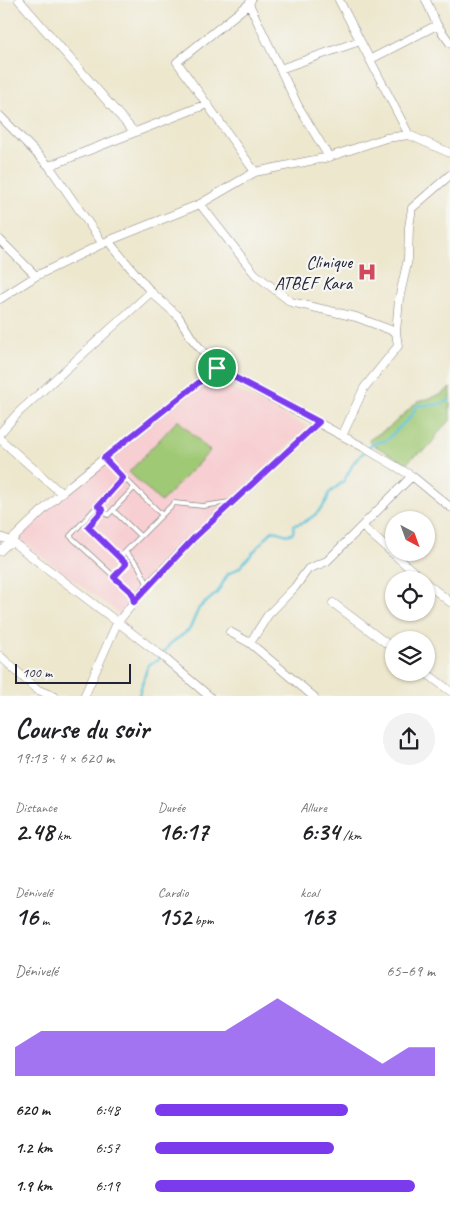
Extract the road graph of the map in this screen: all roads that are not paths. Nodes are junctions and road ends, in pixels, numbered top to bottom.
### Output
1 (19, 0) edge
2 (339, 0) edge
3 (426, 0) edge
4 (250, 2) edge
5 (437, 25) junction
6 (360, 41) junction
7 (450, 43) edge
8 (370, 60) junction
9 (280, 68) junction
10 (207, 104) junction
11 (0, 116) edge
12 (134, 132) junction
13 (409, 135) junction
14 (450, 153) edge
15 (329, 157) junction
16 (49, 166) junction
17 (254, 172) junction
18 (450, 175) edge
19 (200, 204) junction
20 (0, 240) edge
21 (105, 242) junction
22 (36, 276) junction
23 (151, 292) junction
24 (0, 300) edge
25 (396, 332) junction
26 (217, 368) junction
27 (319, 422) junction
28 (0, 434) edge
29 (343, 434) junction
30 (0, 439) edge
31 (104, 458) junction
32 (412, 476) junction
33 (123, 478) junction
34 (134, 488) junction
35 (61, 492) junction
36 (234, 501) junction
37 (98, 506) junction
38 (450, 507) edge
39 (103, 510) junction
40 (113, 510) junction
41 (160, 514) junction
42 (82, 522) junction
43 (88, 527) junction
44 (363, 527) junction
45 (0, 536) edge
46 (140, 536) junction
47 (11, 541) junction
48 (0, 551) edge
49 (125, 552) junction
50 (120, 558) junction
51 (413, 571) edge
52 (114, 577) junction
53 (148, 585) junction
54 (435, 590) edge
55 (134, 602) junction
56 (450, 602) edge
57 (333, 603) dead end
58 (117, 623) junction
59 (230, 632) dead end
60 (385, 642) edge
61 (250, 643) junction
62 (0, 656) edge
63 (435, 680) edge
64 (450, 691) edge
65 (55, 696) edge
66 (84, 696) edge
67 (210, 696) edge
68 (314, 696) edge

1 - 12 street
2 - 6 street
3 - 5 street
4 - 9 street
4 - 10 street
5 - 7 street
5 - 8 street
6 - 8 street
6 - 9 street
8 - 13 street
9 - 15 street
10 - 12 street
10 - 17 street
11 - 16 street
12 - 16 street
13 - 14 street
13 - 15 street
15 - 17 street
16 - 21 street
17 - 19 street
18 - 25 street
19 - 21 street
19 - 25 street
20 - 22 street
21 - 22 street
21 - 23 street
22 - 24 street
23 - 26 street
23 - 28 street
25 - 29 street
26 - 27 street
26 - 31 street
27 - 29 street
27 - 36 street
29 - 32 street
30 - 35 street
31 - 33 lane
31 - 35 street
32 - 38 street
32 - 44 street
33 - 34 lane
33 - 37 lane
34 - 40 lane
34 - 41 lane
35 - 47 street
36 - 41 lane
36 - 53 street
37 - 39 lane
37 - 42 lane
39 - 40 lane
39 - 43 lane
40 - 46 lane
41 - 46 lane
42 - 43 lane
42 - 52 lane
43 - 50 lane
44 - 51 street
44 - 61 street
45 - 47 street
46 - 49 lane
47 - 48 street
47 - 58 street
49 - 50 lane
49 - 53 lane
50 - 52 lane
52 - 55 lane
53 - 55 street
54 - 56 street
55 - 58 street
57 - 60 street
58 - 66 street
58 - 67 street
59 - 61 street
61 - 68 street
62 - 65 street
63 - 64 street

